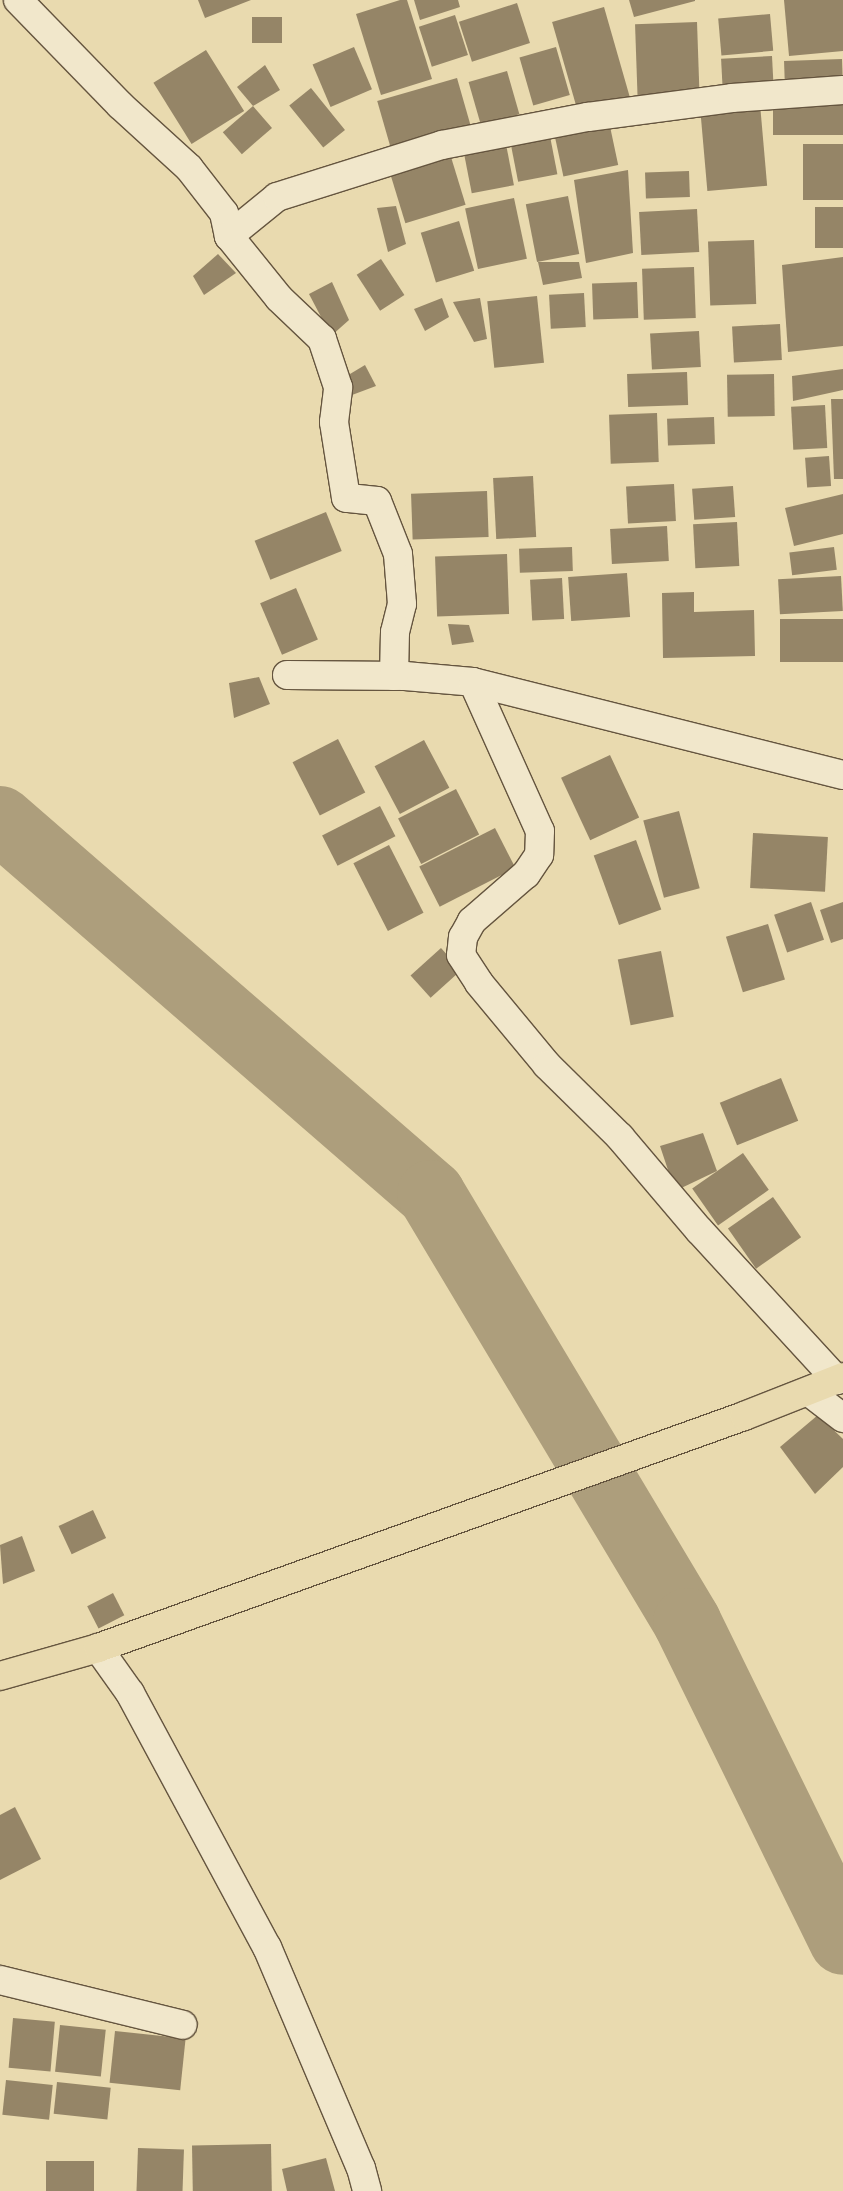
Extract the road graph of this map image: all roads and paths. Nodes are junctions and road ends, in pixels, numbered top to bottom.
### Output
1 (18, 0) edge
2 (843, 90) edge
3 (229, 236) junction
4 (287, 675) dead end
5 (394, 676) junction
6 (473, 682) junction
7 (843, 775) edge
8 (840, 1379) edge
9 (809, 1392) junction
10 (843, 1418) edge
11 (98, 1648) junction
12 (0, 1676) edge
13 (0, 1980) edge
14 (183, 2026) dead end
15 (367, 2191) edge

1 - 3 street
2 - 3 street
3 - 5 street
4 - 5 street
5 - 6 street
6 - 7 street
6 - 8 street
8 - 9 highway
9 - 10 street
9 - 11 highway
11 - 12 highway
11 - 15 street
13 - 14 street

